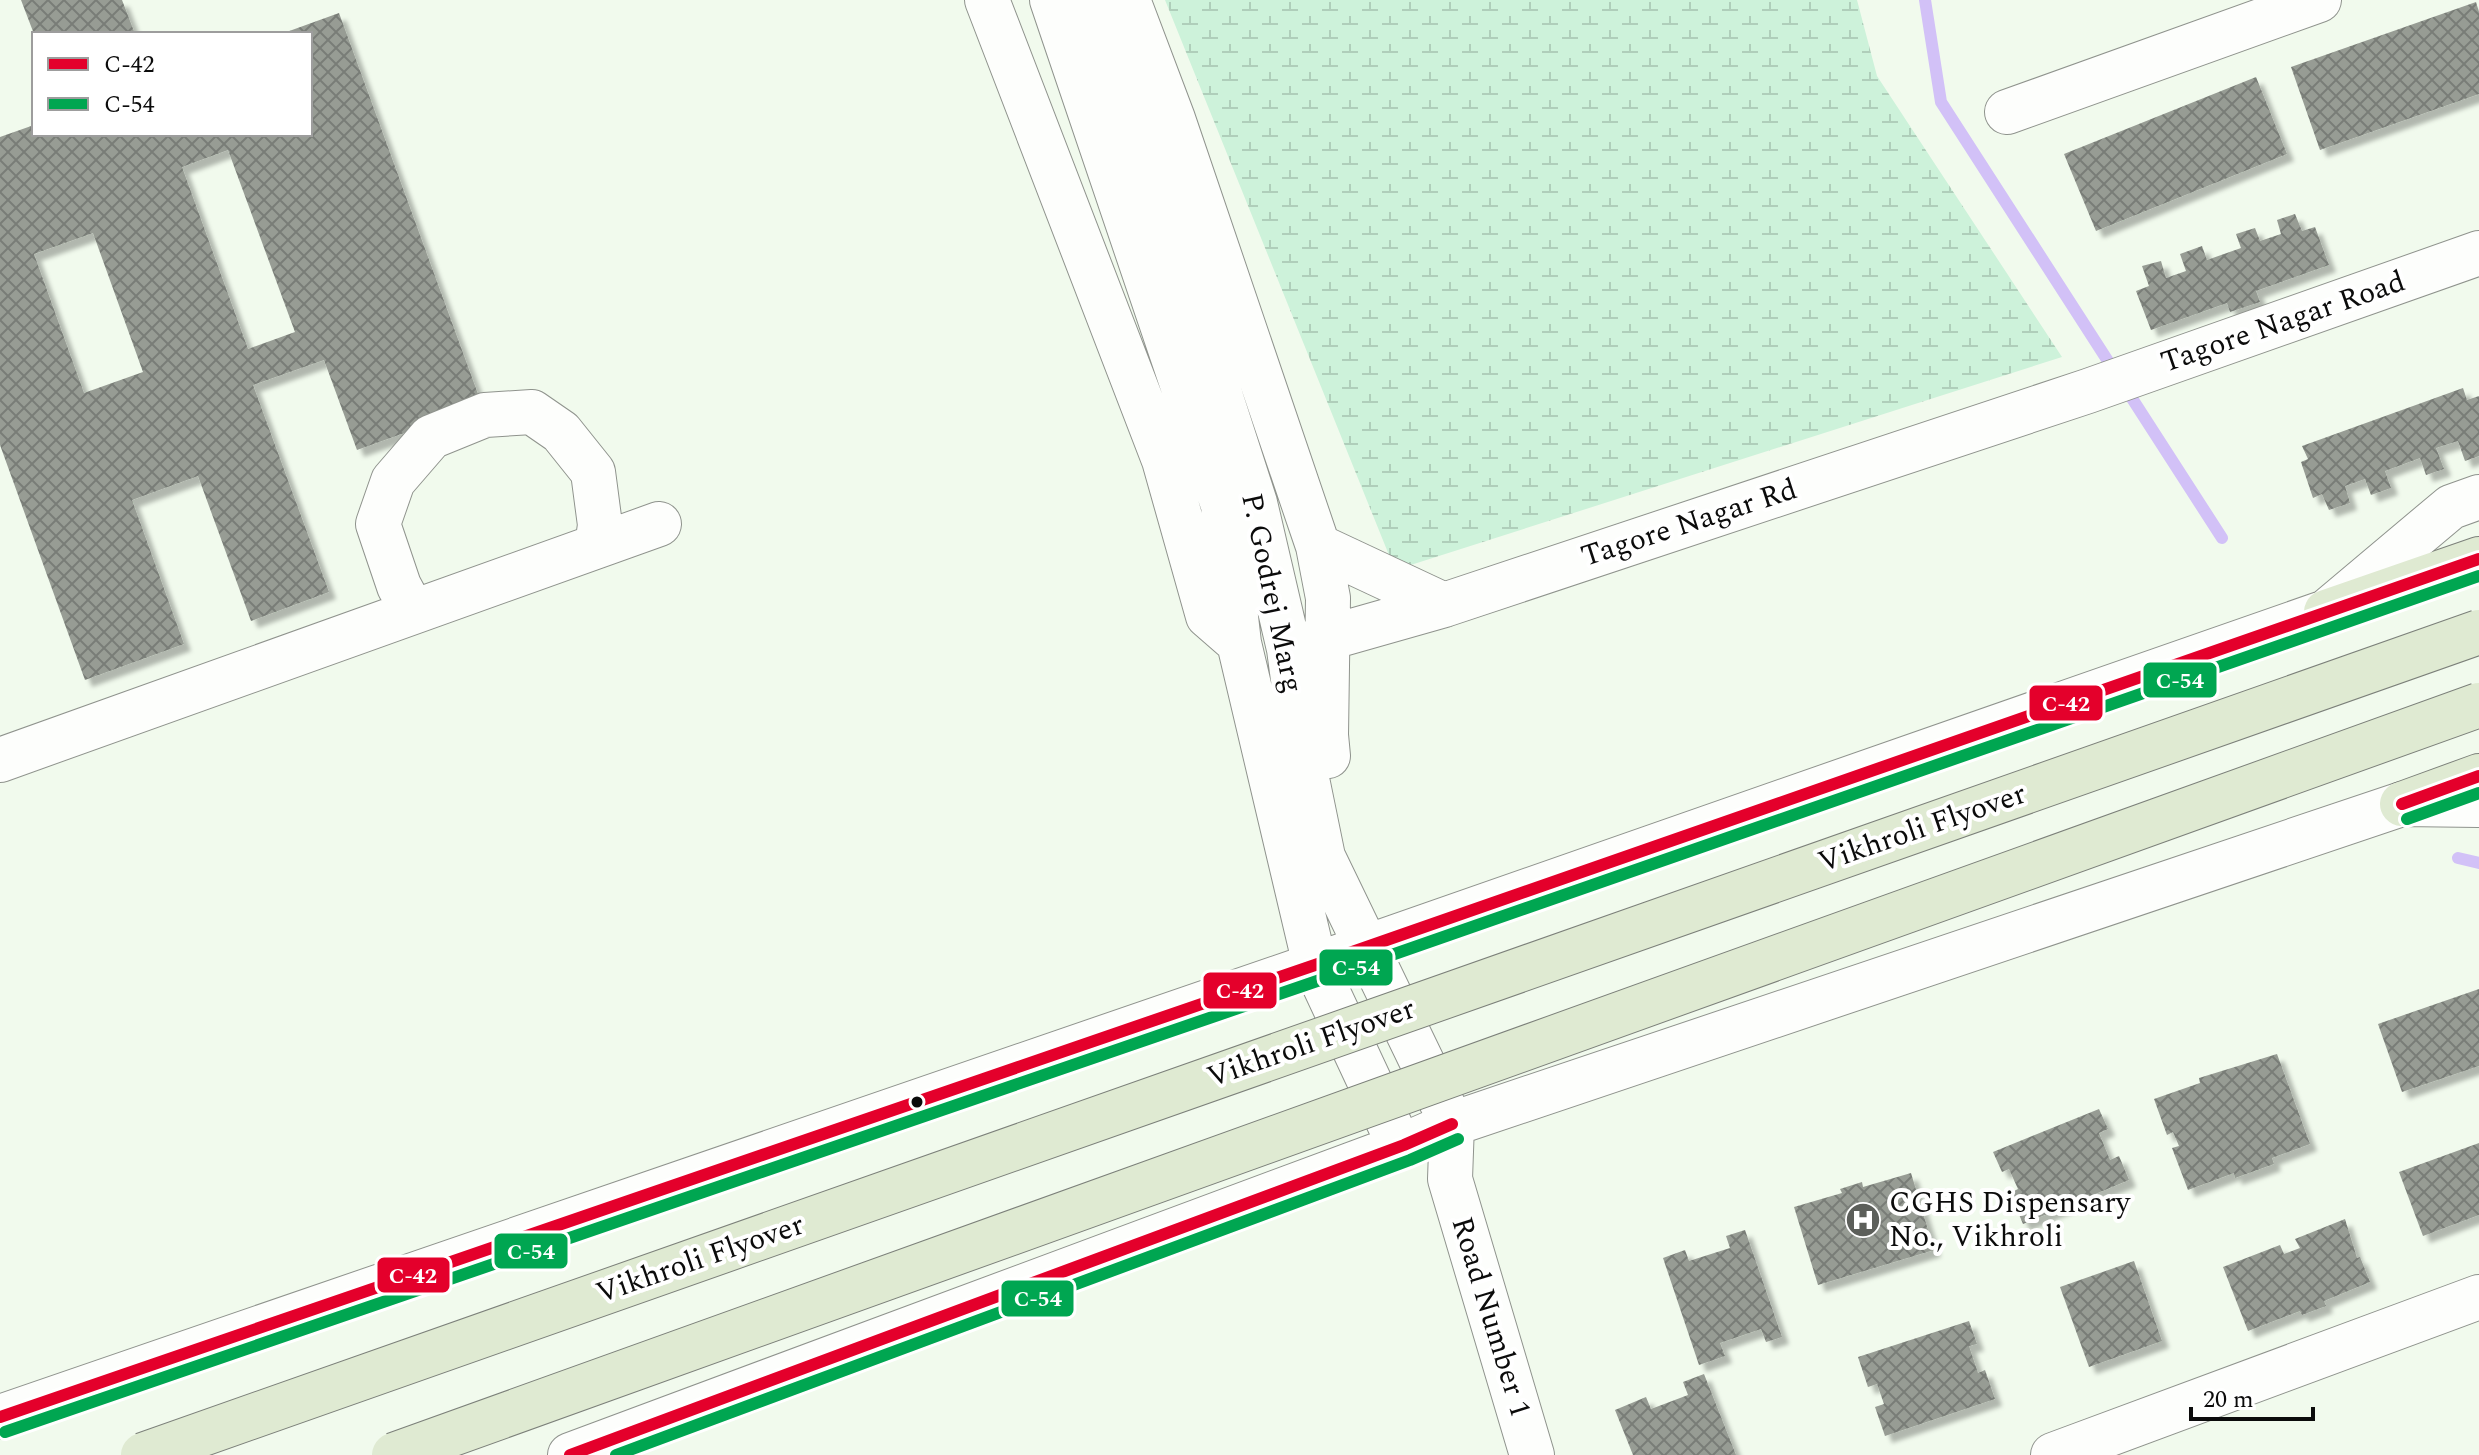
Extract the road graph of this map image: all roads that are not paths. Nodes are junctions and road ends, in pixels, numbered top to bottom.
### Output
1 (987, 0) edge
2 (1052, 0) edge
3 (1093, 0) edge
4 (1128, 0) edge
5 (2319, 0) edge
6 (2007, 112) dead end
7 (2479, 253) edge
8 (2088, 391) joint
9 (2479, 497) edge
10 (1239, 504) junction
11 (659, 524) dead end
12 (597, 546) junction
13 (1318, 546) junction
14 (2479, 559) edge
15 (1444, 605) junction
16 (413, 612) junction
17 (2326, 612) junction
18 (2479, 632) edge
19 (1239, 643) junction
20 (1308, 644) junction
21 (2479, 705) edge
22 (0, 760) edge
23 (2479, 776) edge
24 (2402, 804) junction
25 (2479, 805) edge
26 (1375, 943) junction
27 (1315, 965) junction
28 (1452, 1124) junction
29 (1404, 1145) junction
30 (1450, 1179) junction
31 (2479, 1297) edge
32 (0, 1417) edge
33 (143, 1455) edge
34 (394, 1455) edge
35 (570, 1455) edge
36 (1532, 1455) edge
37 (2053, 1455) edge

1 - 19 street
2 - 10 street
3 - 10 street, P. Godrej Marg
4 - 13 street
5 - 6 street
7 - 8 street, Tagore Nagar Road
8 - 15 street, Tagore Nagar Rd
9 - 17 street
10 - 19 street
10 - 20 street, P. Godrej Marg
11 - 12 street
12 - 16 street
12 - 16 street
13 - 15 street
13 - 20 street
14 - 17 highway
15 - 20 street, Tagore Nagar Rd
16 - 22 street
17 - 26 street
18 - 33 highway, Vikhroli Flyover, bridge
19 - 27 street
20 - 26 street, P. Godrej Marg
21 - 34 highway, bridge
23 - 24 highway
24 - 25 street
24 - 28 street
26 - 27 street
26 - 28 street, P. Godrej Marg
27 - 29 street
27 - 32 street
28 - 29 street
28 - 30 street, P. Godrej Marg
29 - 30 street
29 - 35 street
30 - 36 street, Road Number 1
31 - 37 street

